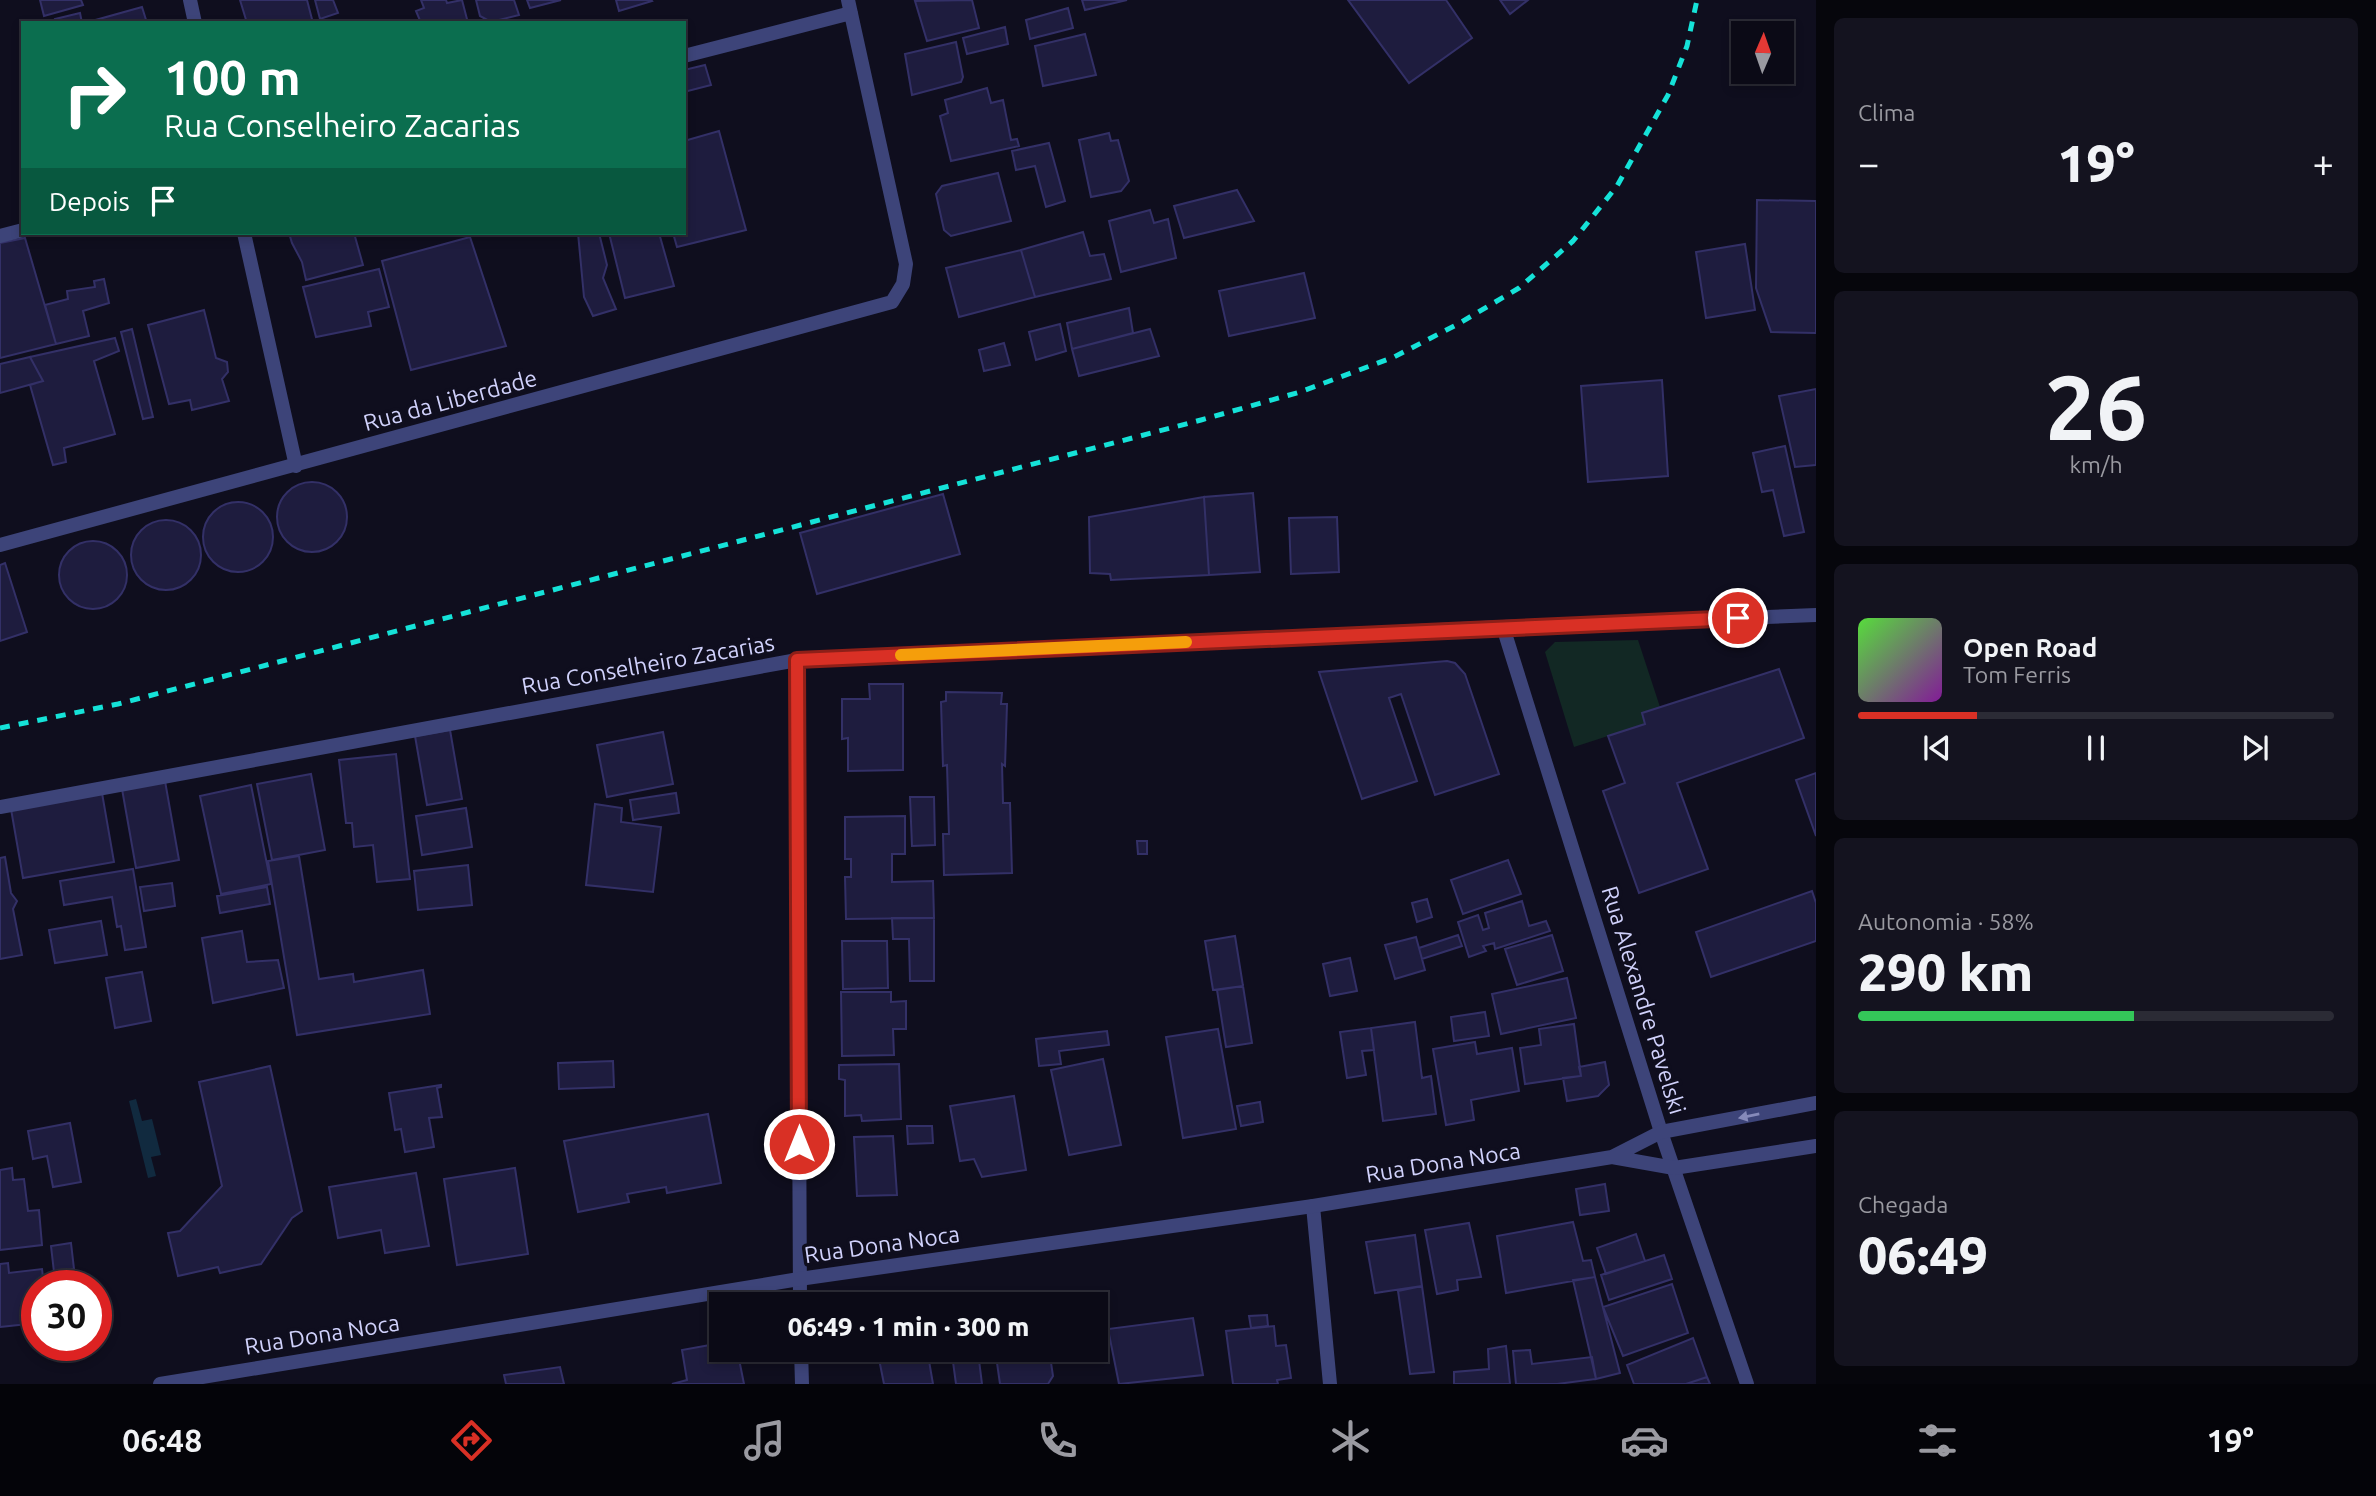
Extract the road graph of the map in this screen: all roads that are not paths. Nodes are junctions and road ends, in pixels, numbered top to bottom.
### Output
1 (190, 0) edge
2 (849, 6) edge
3 (195, 21) edge
4 (686, 55) edge
5 (21, 231) edge
6 (244, 235) edge
7 (0, 236) edge
8 (296, 466) junction
9 (0, 545) edge
10 (1816, 615) edge
11 (1503, 627) junction
12 (797, 660) junction
13 (0, 807) edge
14 (1816, 1103) edge
15 (1661, 1132) junction
16 (1816, 1146) edge
17 (1612, 1157) junction
18 (1674, 1168) junction
19 (1314, 1206) junction
20 (799, 1279) junction
21 (800, 1292) edge
22 (802, 1362) edge
23 (160, 1384) edge
24 (803, 1384) edge
25 (1330, 1384) edge
26 (1747, 1384) edge

1 - 3 street
2 - 4 street
2 - 8 street, Rua da Liberdade
5 - 7 street
6 - 8 street
8 - 9 street, Rua da Liberdade
10 - 11 street, Rua Conselheiro Zacarias
11 - 12 street, Rua Conselheiro Zacarias
11 - 15 street, Rua Alexandre Pavelski
12 - 13 street, Rua Conselheiro Zacarias
12 - 20 street
14 -> 15 street, Rua Dona Noca
15 - 17 street, Rua Dona Noca
15 - 18 street, Rua Alexandre Pavelski
16 - 18 street, Rua Dona Noca
17 - 18 street, Rua Dona Noca
17 - 19 street, Rua Dona Noca
18 - 26 street, Rua Alexandre Pavelski
19 - 20 street, Rua Dona Noca
19 - 25 street
20 - 21 street
20 - 23 street, Rua Dona Noca
22 - 24 street

